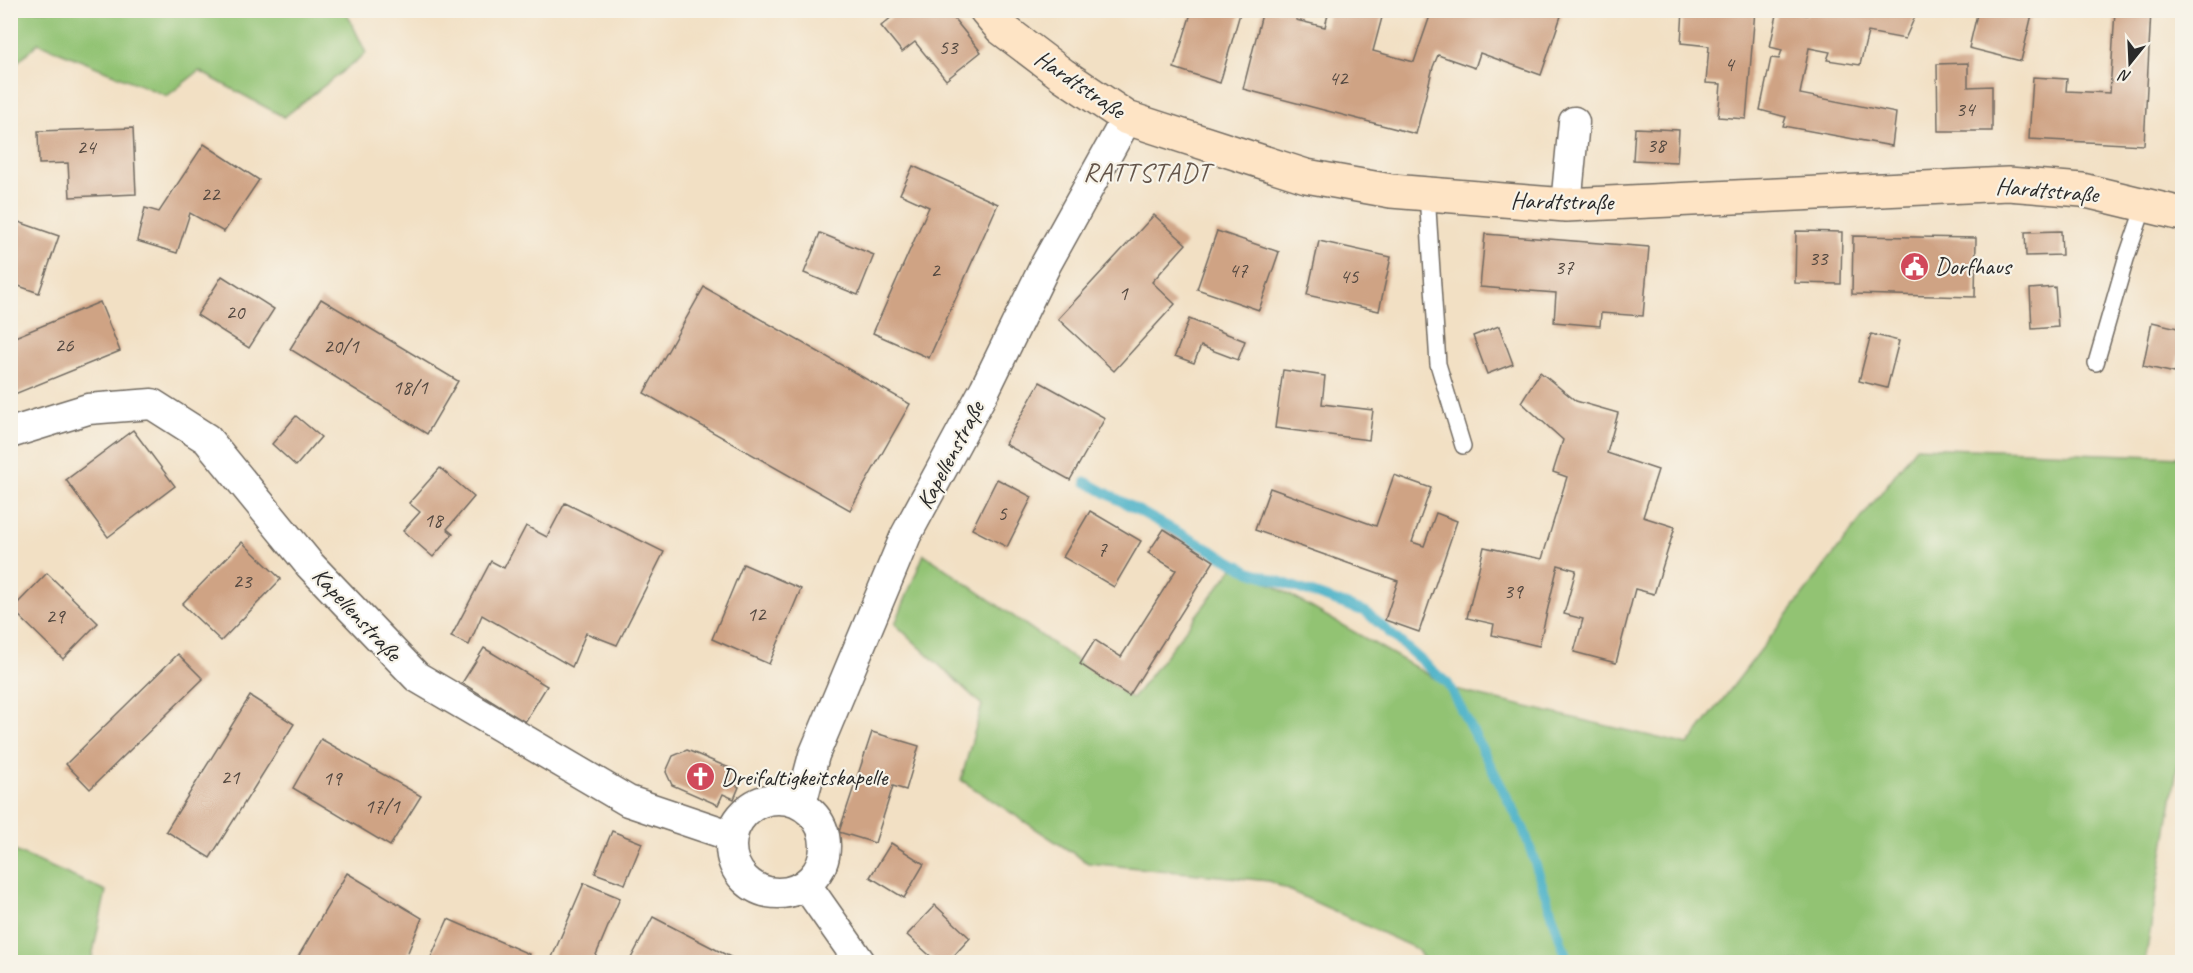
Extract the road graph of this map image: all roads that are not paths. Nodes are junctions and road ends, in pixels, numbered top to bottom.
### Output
1 (986, 10) edge
2 (1127, 118) junction
3 (1574, 122) dead end
4 (1427, 194) junction
5 (2145, 204) junction
6 (1566, 205) junction
7 (2182, 214) edge
8 (2096, 363) dead end
9 (10, 433) edge
10 (1463, 446) dead end
11 (801, 804) junction
12 (732, 836) junction
13 (806, 885) junction
14 (860, 963) edge

1 - 2 street, Hardtstraße
2 - 4 street, Hardtstraße
2 - 11 street, Kapellenstraße
3 - 6 street
4 - 6 street, Hardtstraße
4 - 10 lane
5 - 6 street, Hardtstraße
5 - 7 street, Hardtstraße
5 - 8 lane
9 - 12 street, Kapellenstraße
11 - 12 street
11 - 13 street
12 - 13 street
13 - 14 street

